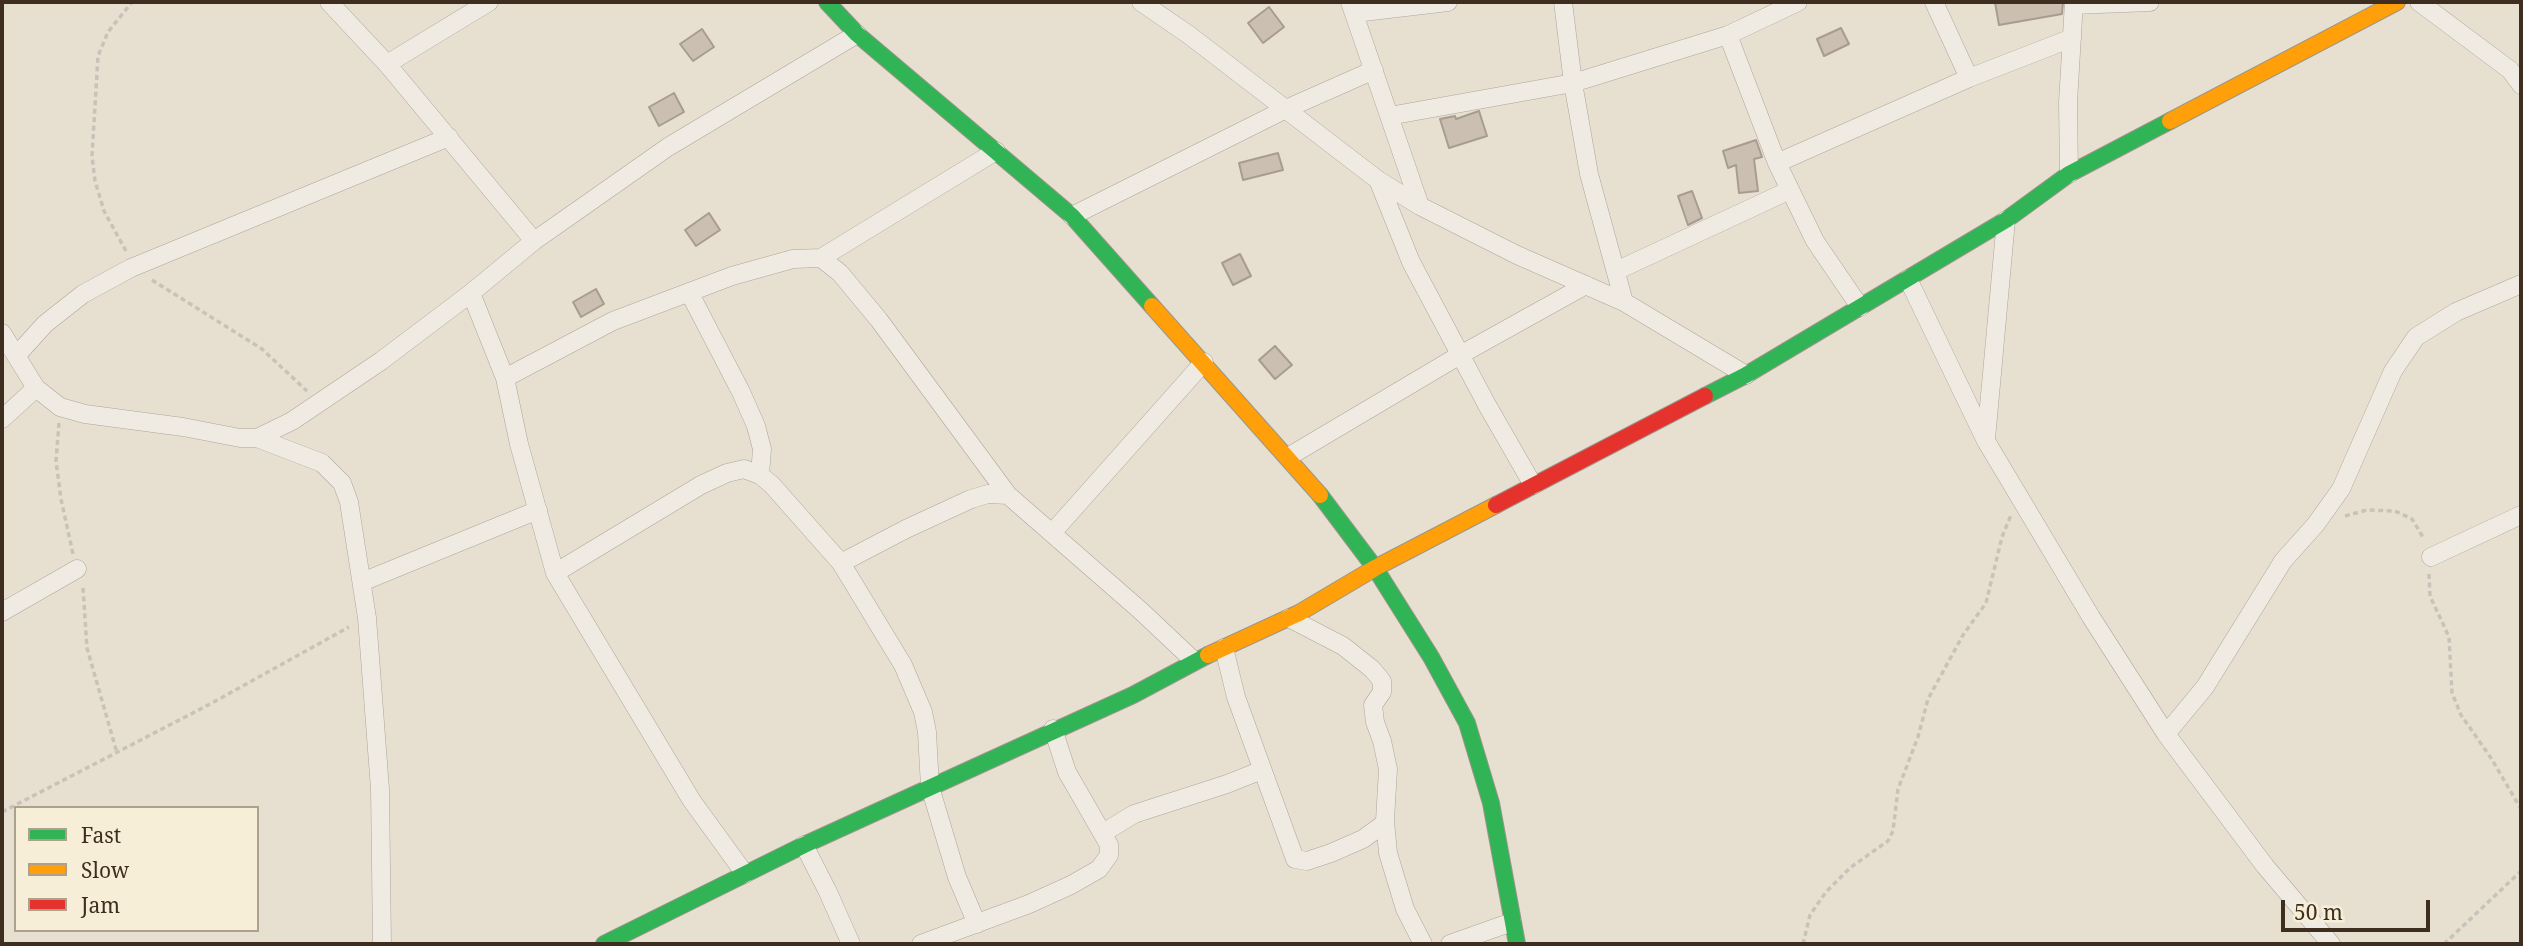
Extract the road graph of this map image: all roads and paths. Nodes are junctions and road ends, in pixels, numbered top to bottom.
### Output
1 (132, 2) edge
2 (330, 2) edge
3 (489, 2) edge
4 (827, 2) edge
5 (1141, 2) edge
6 (1448, 2) edge
7 (1563, 2) edge
8 (1798, 2) edge
9 (1934, 2) edge
10 (2150, 2) edge
11 (2396, 2) edge
12 (2419, 2) edge
13 (2074, 3) edge
14 (1352, 7) edge
15 (857, 34) junction
16 (1728, 35) junction
17 (2072, 38) junction
18 (387, 64) junction
19 (1374, 69) junction
20 (1969, 78) junction
21 (1573, 83) junction
22 (2521, 85) edge
23 (1286, 109) junction
24 (1390, 116) junction
25 (449, 137) junction
26 (996, 151) junction
27 (1777, 163) junction
28 (2069, 174) junction
29 (1378, 180) junction
30 (1790, 190) junction
31 (1420, 206) junction
32 (1072, 216) junction
33 (2006, 219) junction
34 (534, 241) junction
35 (821, 258) junction
36 (133, 268) junction
37 (1616, 271) junction
38 (1908, 279) junction
39 (2521, 284) edge
40 (1586, 285) junction
41 (689, 292) junction
42 (471, 293) junction
43 (1624, 302) junction
44 (1860, 307) junction
45 (2, 333) edge
46 (1460, 355) junction
47 (16, 356) junction
48 (1204, 362) junction
49 (1746, 375) junction
50 (505, 378) junction
51 (36, 388) junction
52 (319, 402) junction
53 (2, 419) edge
54 (257, 438) junction
55 (1986, 441) junction
56 (1288, 457) junction
57 (760, 475) junction
58 (1532, 485) junction
59 (1008, 495) junction
60 (2020, 498) junction
61 (538, 510) junction
62 (2521, 515) edge
63 (2316, 524) junction
64 (1052, 533) junction
65 (2431, 557) junction
66 (841, 563) junction
67 (1375, 568) junction
68 (77, 569) dead end
69 (555, 573) junction
70 (362, 582) junction
71 (2, 612) edge
72 (367, 618) junction
73 (1289, 618) junction
74 (1224, 648) junction
75 (1194, 661) junction
76 (1053, 729) junction
77 (2166, 734) junction
78 (1262, 770) junction
79 (930, 787) junction
80 (2521, 809) edge
81 (2, 812) edge
82 (1385, 823) junction
83 (1103, 833) junction
84 (804, 845) junction
85 (2521, 871) edge
86 (745, 874) junction
87 (1512, 922) junction
88 (976, 924) junction
89 (609, 943) edge
90 (382, 944) edge
91 (851, 944) edge
92 (921, 944) edge
93 (1423, 944) edge
94 (1450, 944) edge
95 (1517, 944) edge
96 (1802, 944) edge
97 (2331, 944) edge
98 (2444, 944) edge

1 - 36 path
2 - 18 street
3 - 18 street
4 - 15 street
5 - 23 street
6 - 14 street
7 - 21 street
8 - 16 street
9 - 20 street
10 - 13 street
11 - 28 street
12 - 22 street
13 - 17 street
14 - 19 street
15 - 26 street
15 - 34 street
16 - 21 street
16 - 27 street
17 - 20 street
17 - 28 street
18 - 25 street
19 - 23 street
19 - 24 street
20 - 27 street
21 - 24 street
21 - 37 street
23 - 29 street
23 - 32 street
24 - 31 street
25 - 34 street
25 - 36 street
26 - 32 street
26 - 35 street
27 - 30 street
28 - 33 street
29 - 31 street
29 - 46 street
30 - 37 street
30 - 44 street
31 - 40 street
32 - 48 street
33 - 38 street
33 - 55 street
34 - 42 street
35 - 41 street
35 - 59 street
36 - 47 street
36 - 52 path
37 - 43 street
38 - 44 street
38 - 55 street
39 - 63 street
40 - 43 street
40 - 46 street
41 - 50 street
41 - 57 street
42 - 50 street
42 - 52 street
43 - 49 street
44 - 49 street
45 - 47 street
46 - 56 street
46 - 58 street
47 - 51 street
48 - 56 street
48 - 64 street
49 - 58 street
50 - 61 street
51 - 53 street
51 - 54 street
52 - 54 street
54 - 70 street
55 - 60 street
56 - 67 street
57 - 66 street
57 - 69 street
58 - 67 street
59 - 64 street
59 - 66 street
60 - 77 street
60 - 96 path
61 - 69 street
61 - 70 street
62 - 65 street
63 - 65 path
63 - 77 street
64 - 75 street
65 - 80 path
66 - 79 street
67 - 73 street
67 - 87 street
68 - 71 street
69 - 86 street
70 - 72 street
72 - 81 path
72 - 90 street
73 - 74 street
73 - 82 street
74 - 75 street
74 - 78 street
75 - 76 street
76 - 79 street
76 - 83 street
77 - 97 street
78 - 82 street
78 - 83 street
79 - 84 street
79 - 88 street
82 - 93 street
83 - 88 street
84 - 86 street
84 - 91 street
85 - 98 path
86 - 89 street
87 - 94 street
87 - 95 street
88 - 92 street

